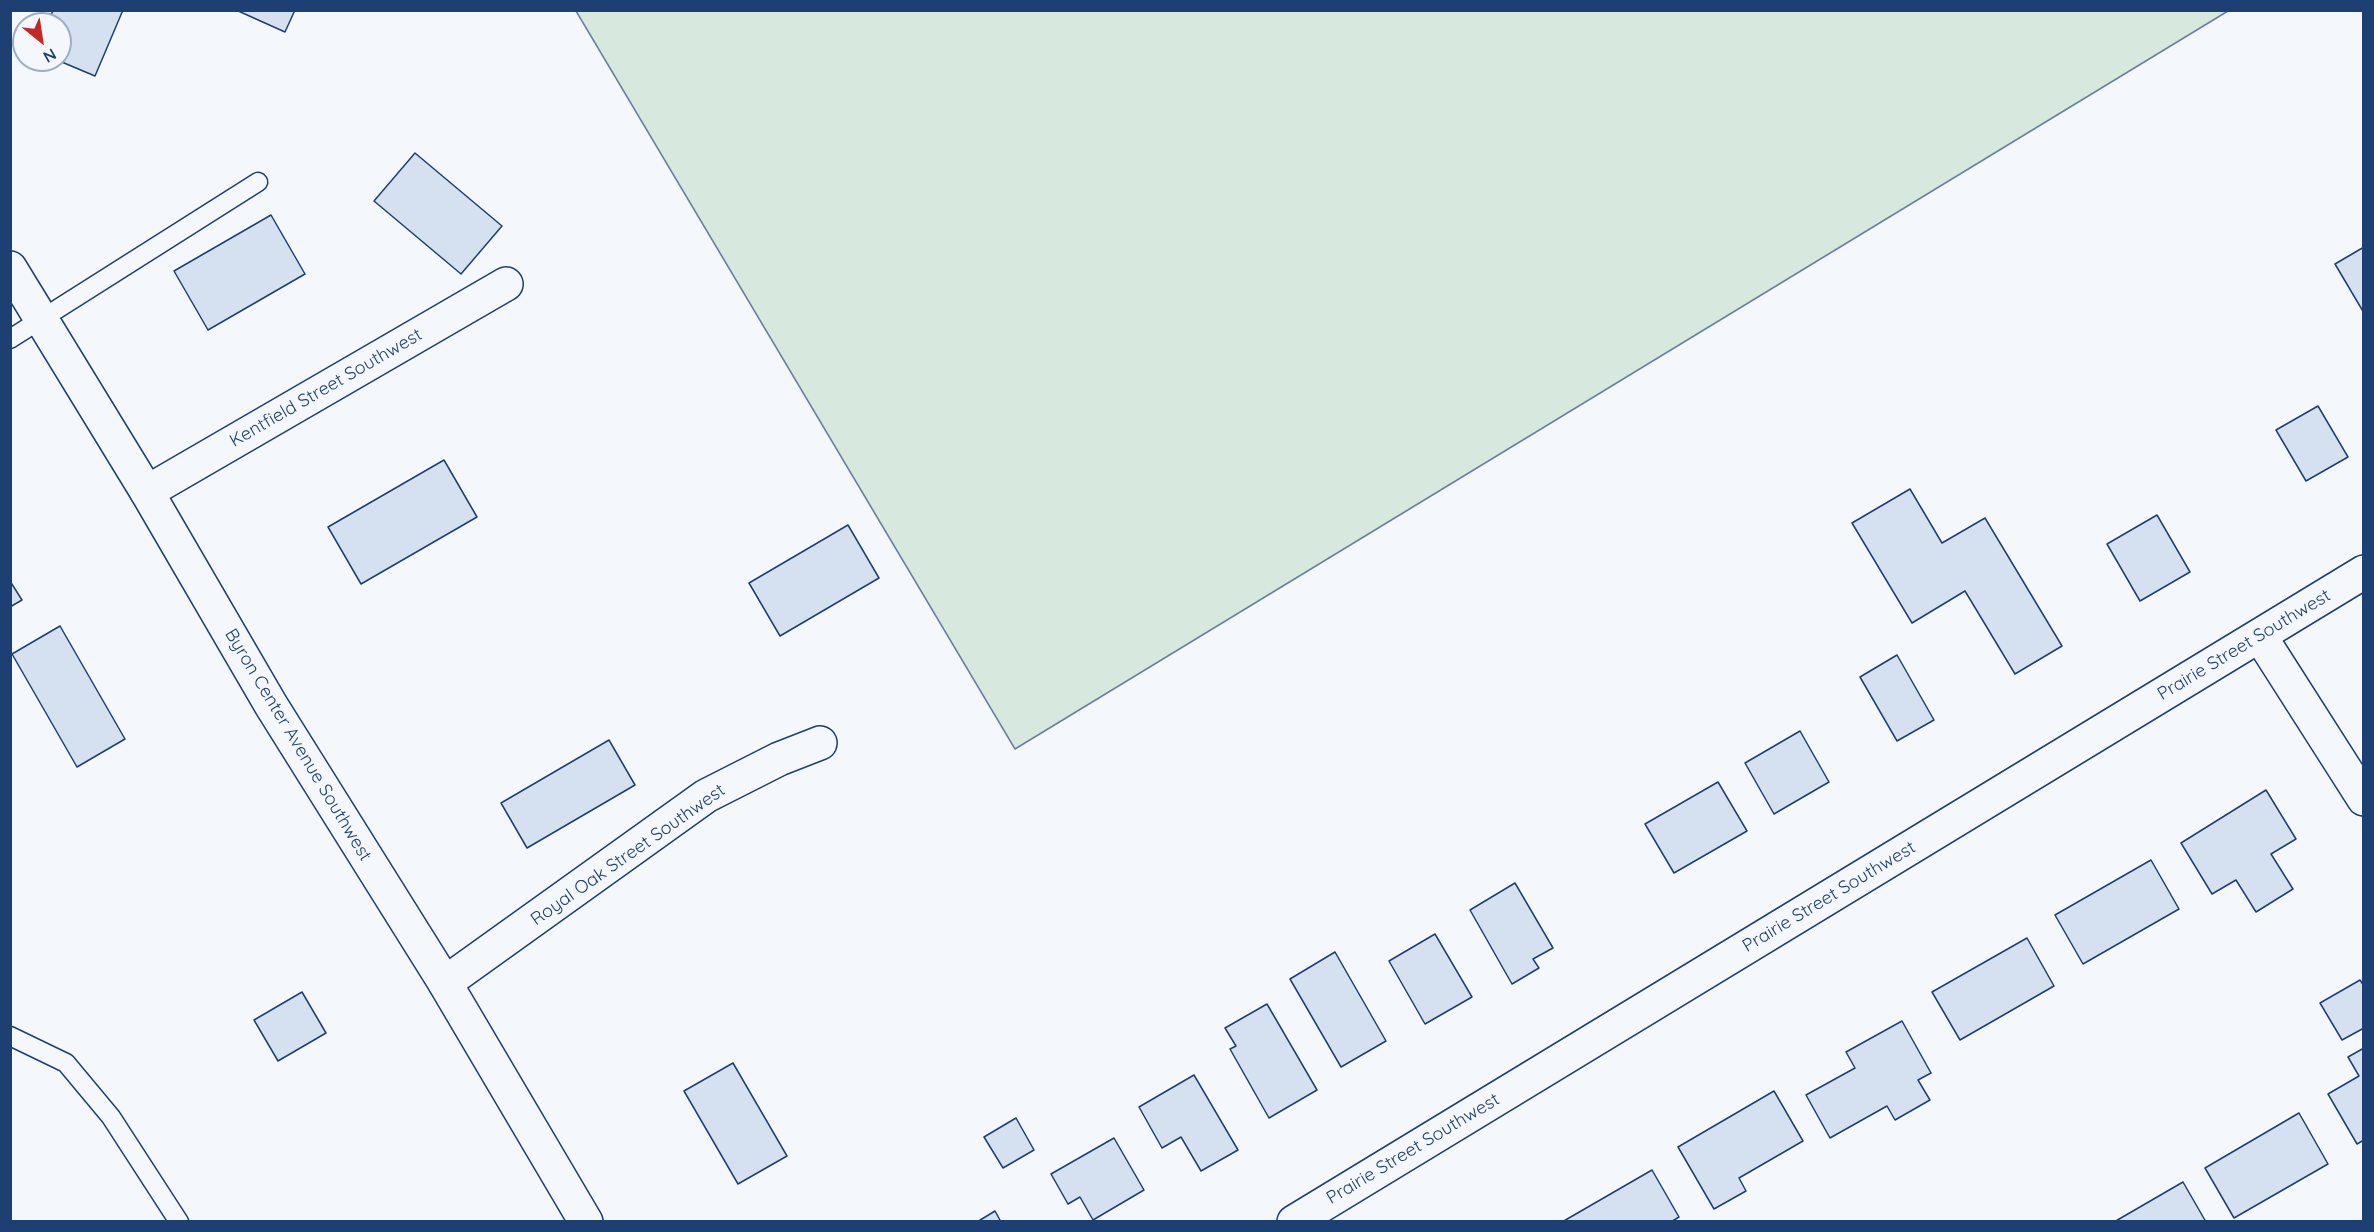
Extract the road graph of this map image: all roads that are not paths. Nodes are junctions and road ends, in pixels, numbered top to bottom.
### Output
1 (258, 182) dead end
2 (10, 268) edge
3 (506, 284) dead end
4 (42, 320) junction
5 (10, 339) edge
6 (147, 492) junction
7 (2364, 572) edge
8 (2260, 636) junction
9 (820, 744) dead end
10 (2364, 799) edge
11 (445, 983) junction
12 (10, 1036) edge
13 (179, 1221) edge
14 (586, 1221) edge
15 (1294, 1221) edge

1 - 4 lane
2 - 4 street, Byron Center Avenue Southwest
3 - 6 street, Kentfield Street Southwest
4 - 5 lane
4 - 6 street, Byron Center Avenue Southwest
6 - 11 street, Byron Center Avenue Southwest
7 - 8 street, Prairie Street Southwest
8 - 10 street
8 - 15 street, Prairie Street Southwest
9 - 11 street, Royal Oak Street Southwest
11 - 14 street, Byron Center Avenue Southwest
12 - 13 lane

